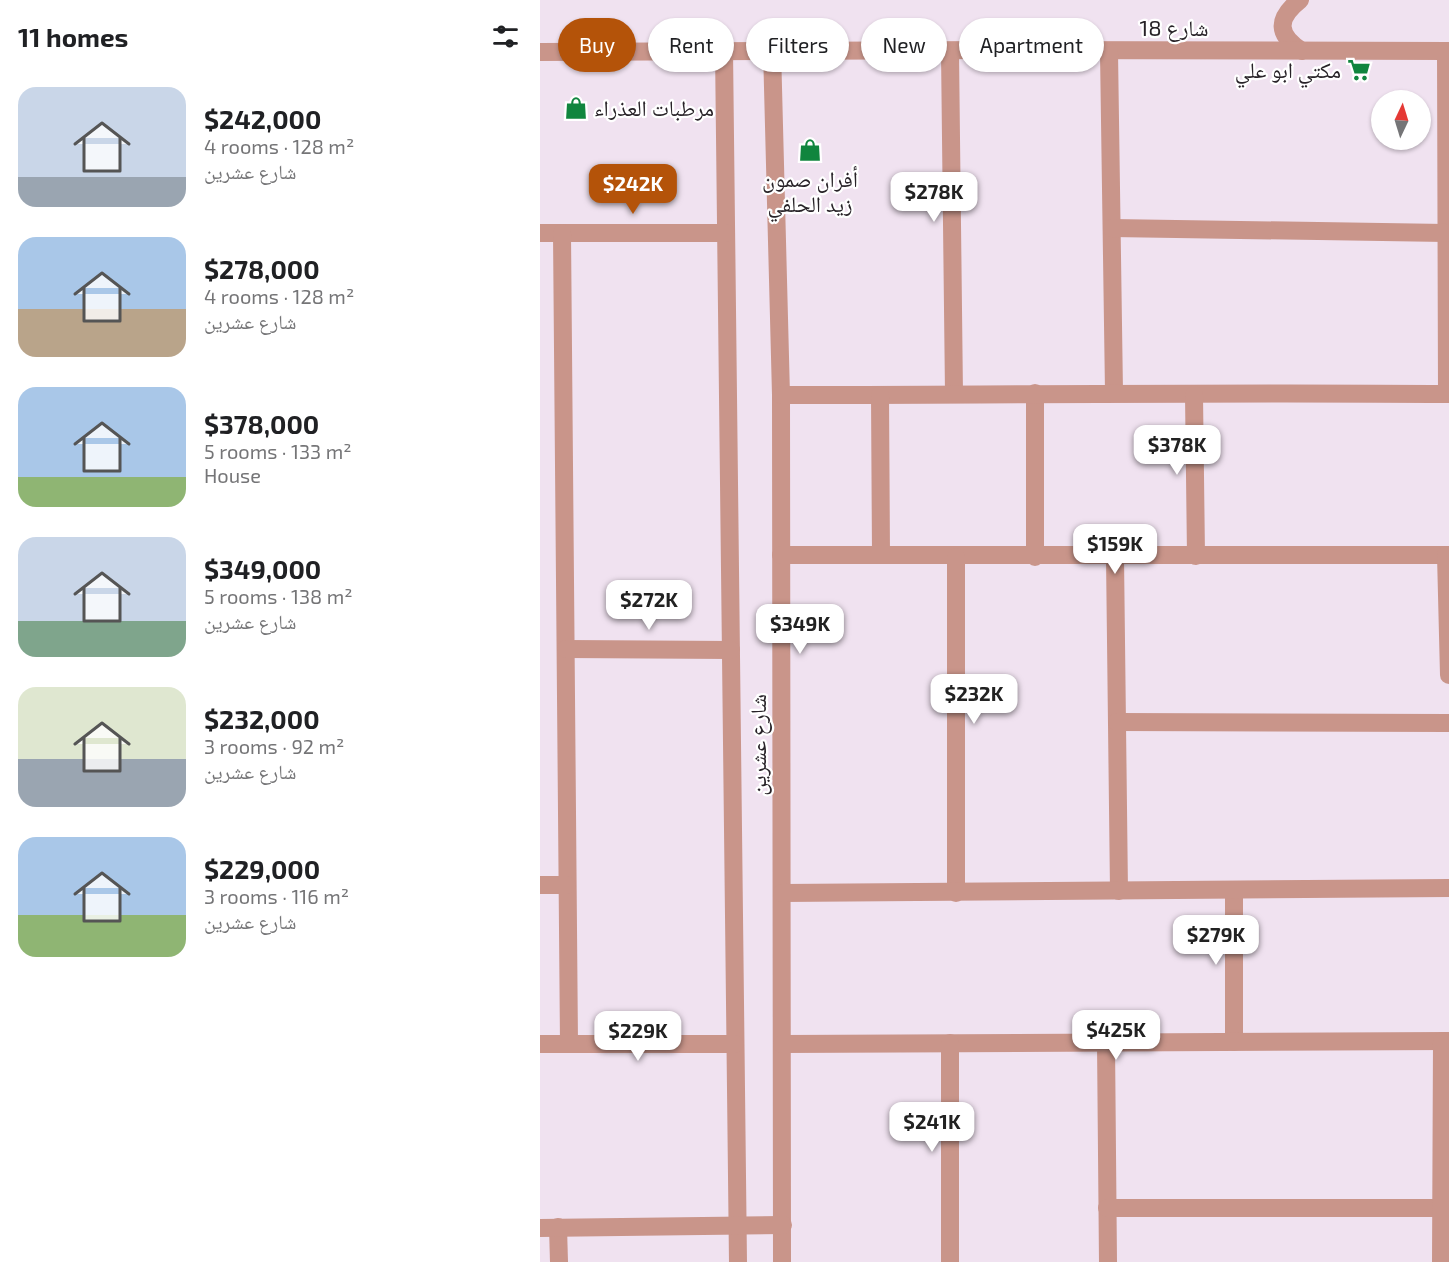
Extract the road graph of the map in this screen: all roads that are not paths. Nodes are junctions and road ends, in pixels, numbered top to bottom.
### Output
1 (1300, 0) edge
2 (849, 50) edge
3 (648, 51) edge
4 (1302, 51) junction
5 (1448, 51) edge
6 (540, 52) edge
7 (950, 52) junction
8 (1109, 52) junction
9 (724, 72) edge
10 (773, 72) edge
11 (1112, 228) junction
12 (726, 232) junction
13 (540, 233) edge
14 (562, 233) junction
15 (1446, 233) junction
16 (1114, 392) junction
17 (1035, 393) junction
18 (954, 394) junction
19 (1448, 394) edge
20 (781, 395) junction
21 (880, 395) junction
22 (1194, 395) junction
23 (782, 555) junction
24 (880, 555) junction
25 (1448, 555) edge
26 (1197, 556) junction
27 (956, 557) junction
28 (1035, 557) junction
29 (1116, 557) junction
30 (566, 648) junction
31 (731, 650) junction
32 (1449, 675) edge
33 (1117, 722) junction
34 (1449, 723) edge
35 (540, 885) edge
36 (567, 885) junction
37 (1449, 888) edge
38 (1234, 890) junction
39 (1119, 891) junction
40 (782, 893) junction
41 (956, 893) junction
42 (1445, 1041) edge
43 (1234, 1042) junction
44 (950, 1043) junction
45 (1106, 1043) junction
46 (540, 1044) edge
47 (569, 1044) junction
48 (735, 1044) junction
49 (782, 1044) junction
50 (1107, 1208) junction
51 (1440, 1208) junction
52 (783, 1225) junction
53 (738, 1226) junction
54 (549, 1228) edge
55 (559, 1262) edge
56 (738, 1262) edge
57 (782, 1262) edge
58 (950, 1262) edge
59 (1108, 1262) edge
60 (1441, 1262) edge

1 - 4 street
2 - 7 street, شارع 18
3 - 6 street, شارع 18
4 - 5 street, شارع 18
4 - 8 street, شارع 18
5 - 15 street
7 - 8 street, شارع 18
7 - 18 street
8 - 11 street
9 - 12 street, شارع عشرين
10 - 20 street, شارع عشرين
11 - 15 street
11 - 16 street
12 - 14 street
12 - 31 street, شارع عشرين
13 - 14 street
14 - 30 street
15 - 19 street
16 - 17 street
16 - 22 street
17 - 18 street
17 - 28 street
18 - 21 street
19 - 22 street
20 - 21 street
20 - 23 street, شارع عشرين
21 - 24 street
22 - 26 street
23 - 24 street
23 - 40 street, شارع عشرين
24 - 27 street
25 - 26 street
25 - 32 street
26 - 29 street
27 - 28 street
27 - 41 street
28 - 29 street
29 - 33 street
30 - 31 street
30 - 36 street
31 - 48 street, شارع عشرين
33 - 34 street
33 - 39 street
35 - 36 street
36 - 47 street
37 - 38 street
38 - 39 street
38 - 43 street
39 - 41 street
40 - 41 street
40 - 49 street, شارع عشرين
42 - 43 street
42 - 51 street
43 - 45 street
44 - 45 street
44 - 49 street
44 - 58 street
45 - 50 street
46 - 47 street
47 - 48 street
48 - 53 street, شارع عشرين
49 - 52 street, شارع عشرين
50 - 51 street
50 - 59 street
51 - 60 street
52 - 53 street
52 - 57 street, شارع عشرين
53 - 54 street
53 - 56 street, شارع عشرين
54 - 55 street

